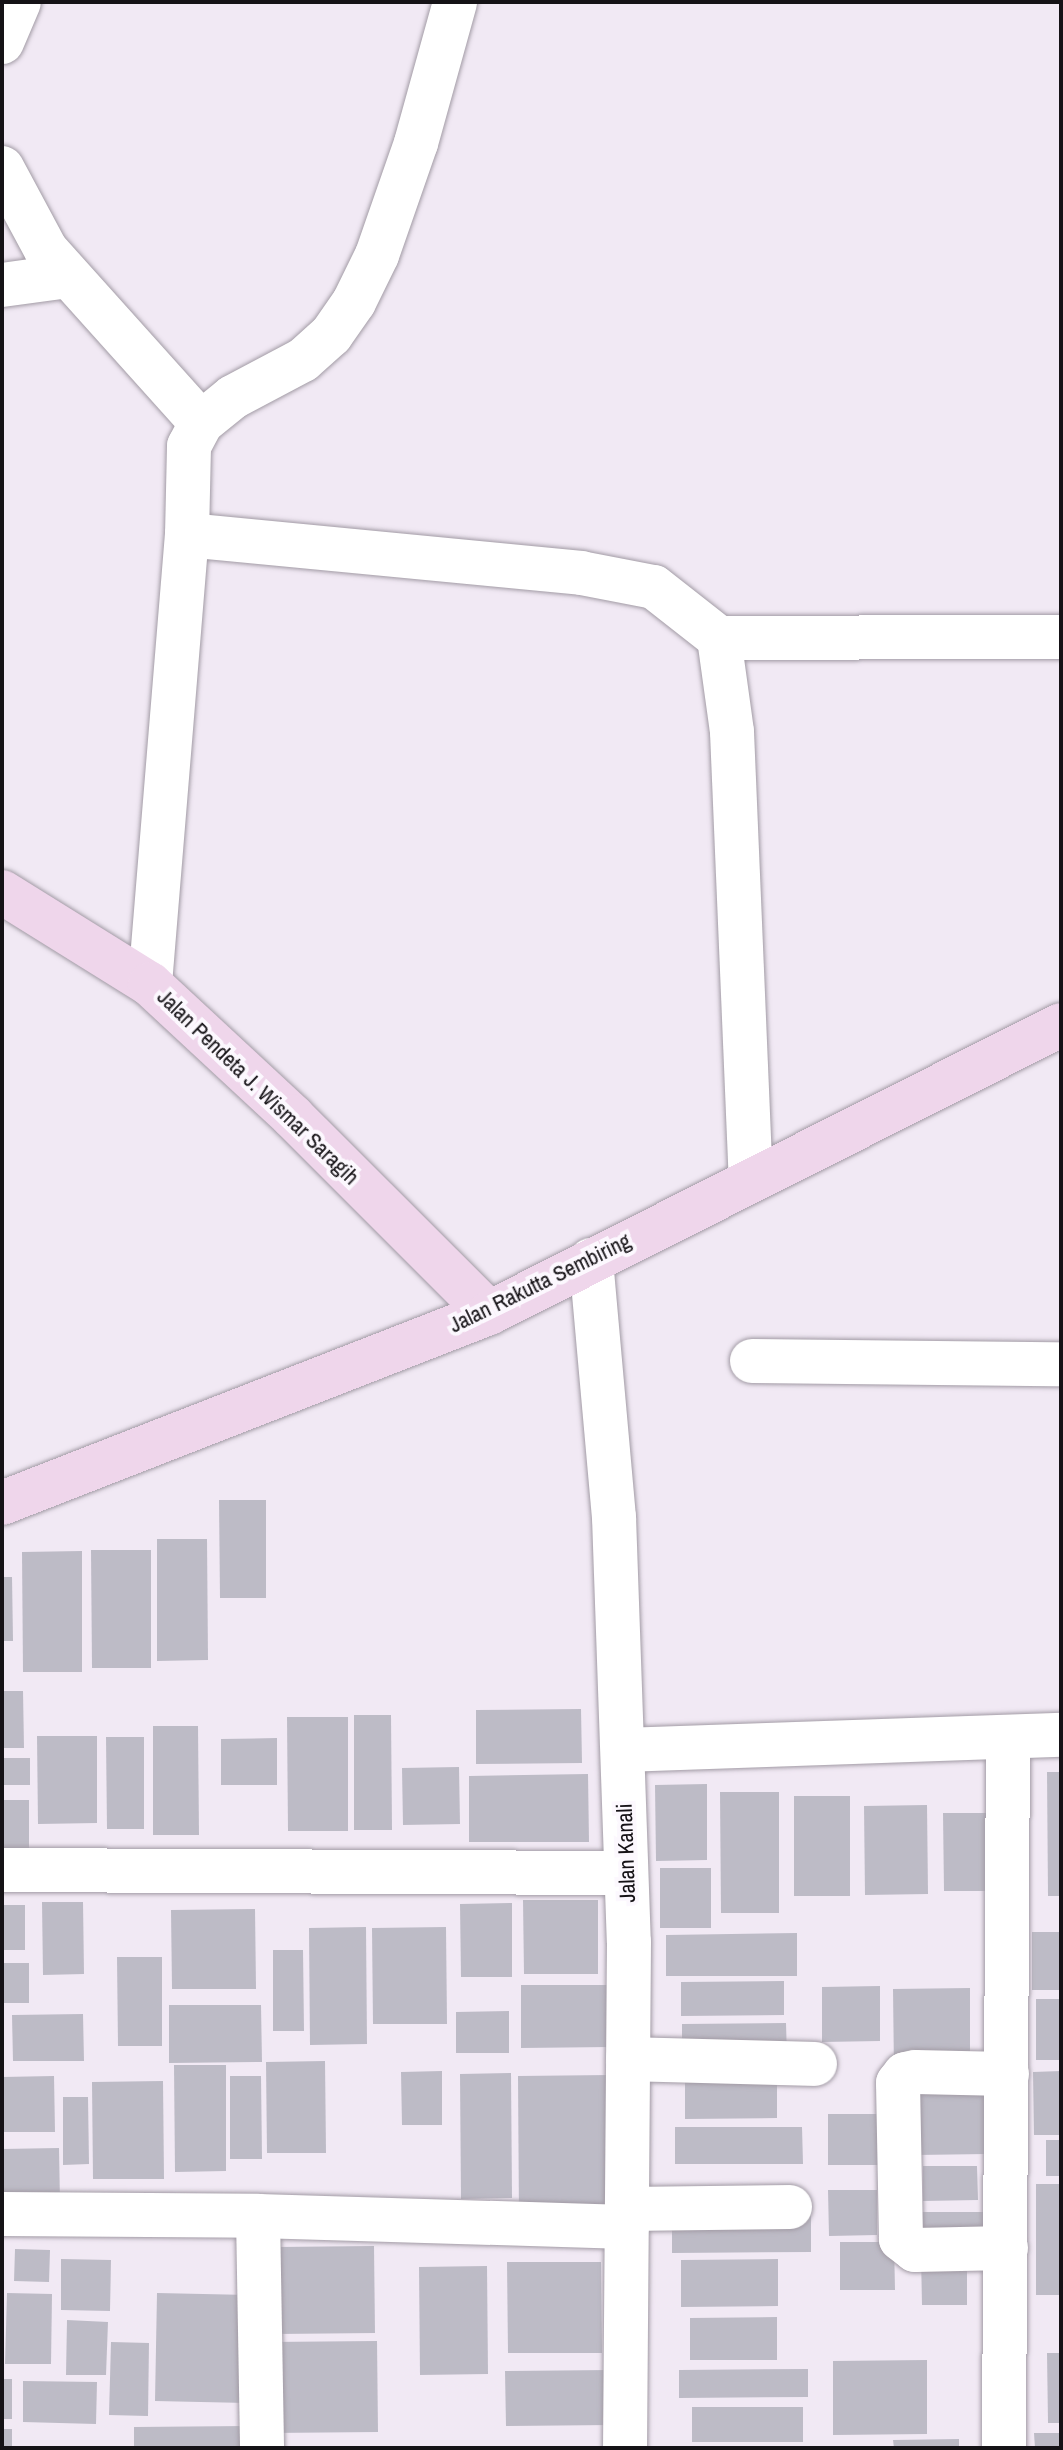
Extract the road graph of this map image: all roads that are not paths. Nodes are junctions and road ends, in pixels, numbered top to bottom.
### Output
1 (19, 2) edge
2 (455, 2) edge
3 (2, 42) edge
4 (2, 168) edge
5 (68, 276) junction
6 (2, 285) edge
7 (201, 423) junction
8 (187, 535) junction
9 (1061, 637) edge
10 (719, 638) junction
11 (2, 892) edge
12 (150, 984) junction
13 (1061, 1025) edge
14 (751, 1178) junction
15 (591, 1260) junction
16 (489, 1313) junction
17 (752, 1361) dead end
18 (1061, 1364) edge
19 (2, 1503) edge
20 (1061, 1735) edge
21 (1008, 1739) junction
22 (623, 1750) junction
23 (2, 1870) edge
24 (626, 1873) junction
25 (628, 2059) junction
26 (815, 2064) dead end
27 (1007, 2074) junction
28 (790, 2207) dead end
29 (2, 2214) edge
30 (258, 2216) junction
31 (628, 2218) junction
32 (1006, 2248) junction
33 (262, 2448) edge
34 (625, 2448) edge
35 (1004, 2448) edge

1 - 3 street
2 - 7 street
4 - 5 street
5 - 6 street
5 - 7 street
7 - 8 street
8 - 10 street
8 - 12 street
9 - 10 street
10 - 14 street
11 - 12 main road, Jalan Pendeta J. Wismar Saragih
12 - 16 main road, Jalan Pendeta J. Wismar Saragih
13 - 14 main road, Jalan Rakutta Sembiring
14 - 15 main road, Jalan Rakutta Sembiring
15 - 16 main road, Jalan Rakutta Sembiring
15 - 22 street, Jalan Kanali
16 - 19 main road, Jalan Rakutta Sembiring
17 - 18 street
20 - 21 street
21 - 22 street
21 - 27 street
22 - 24 street, Jalan Kanali
23 - 24 street
24 - 25 street, Jalan Kanali
25 - 26 street
25 - 31 street, Jalan Kanali
27 - 32 street
27 - 32 street
28 - 31 street
29 - 30 street
30 - 31 street
30 - 33 street
31 - 34 street, Jalan Kanali
32 - 35 street

